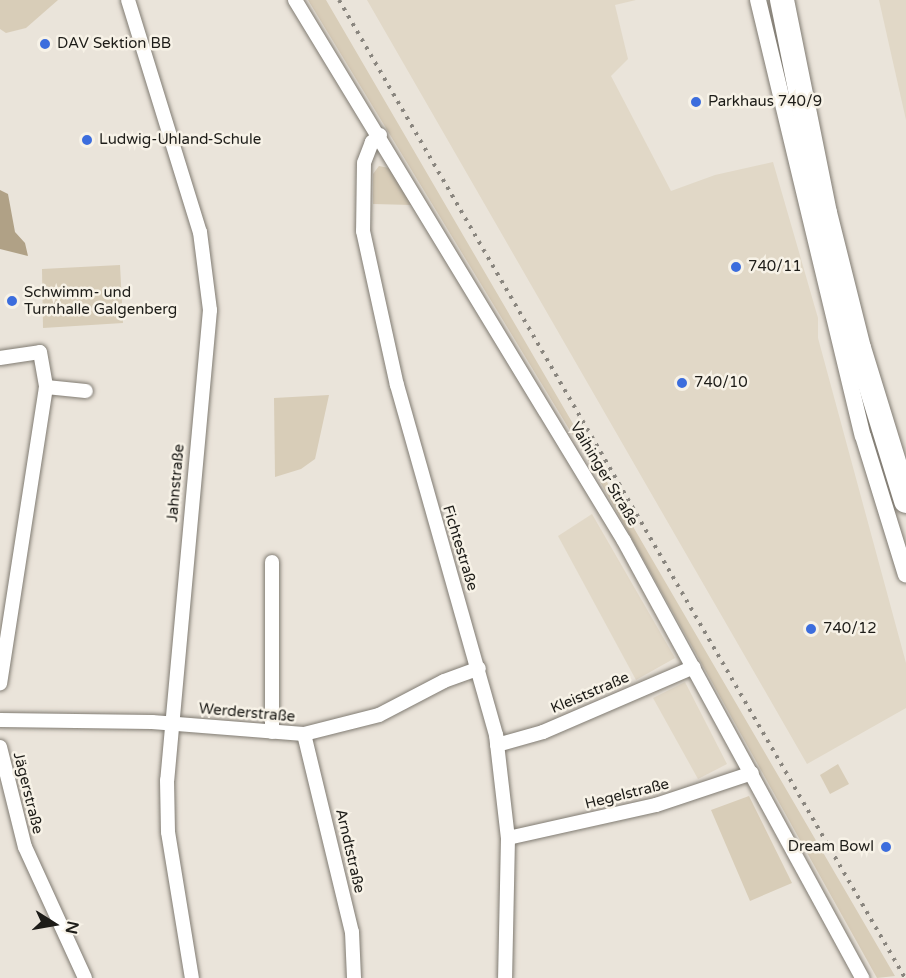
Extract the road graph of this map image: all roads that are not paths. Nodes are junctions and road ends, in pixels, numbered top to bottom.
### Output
1 (128, 0) edge
2 (295, 0) edge
3 (758, 0) edge
4 (782, 0) edge
5 (793, 0) edge
6 (380, 135) junction
7 (0, 358) edge
8 (46, 387) junction
9 (86, 391) dead end
10 (906, 458) edge
11 (906, 501) edge
12 (272, 562) dead end
13 (906, 575) edge
14 (694, 666) junction
15 (478, 668) junction
16 (0, 683) edge
17 (0, 720) edge
18 (170, 723) junction
19 (272, 732) junction
20 (304, 734) junction
21 (497, 745) junction
22 (0, 747) edge
23 (752, 773) junction
24 (508, 838) junction
25 (85, 978) edge
26 (192, 978) edge
27 (354, 978) edge
28 (505, 978) edge
29 (862, 978) edge

1 - 18 street, Jahnstraße
2 - 6 street, Vaihinger Straße
3 - 13 street
4 - 11 highway
5 - 10 highway
6 - 14 street, Vaihinger Straße
6 - 15 street, Fichtestraße
7 - 8 street
8 - 9 street
8 - 16 street
12 - 19 street
14 - 21 street, Kleiststraße
14 - 23 street, Vaihinger Straße
15 - 20 street, Werderstraße
15 - 21 street, Fichtestraße
17 - 18 street, Werderstraße
18 - 19 street, Werderstraße
18 - 26 street, Jahnstraße
19 - 20 street, Werderstraße
20 - 27 street, Arndtstraße
21 - 24 street, Fichtestraße
22 - 25 street, Jägerstraße
23 - 24 street, Hegelstraße
23 - 29 street, Vaihinger Straße
24 - 28 street, Fichtestraße

